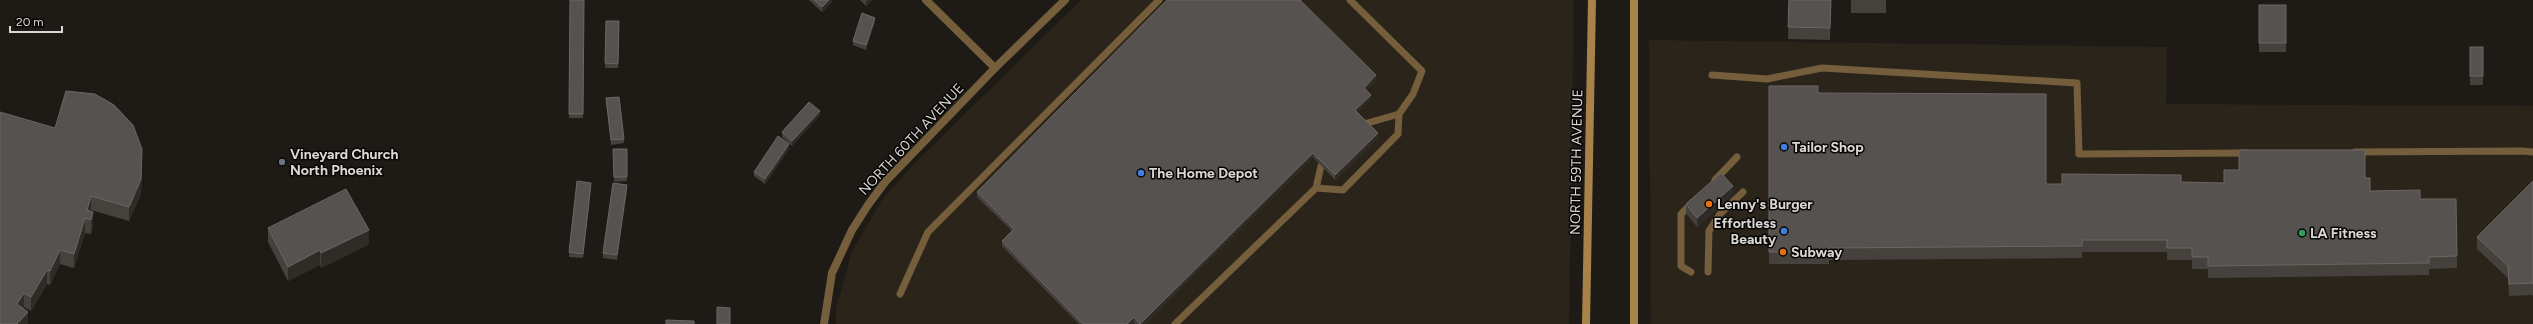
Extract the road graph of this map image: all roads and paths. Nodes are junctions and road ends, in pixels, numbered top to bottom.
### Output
1 (926, 0) edge
2 (1065, 0) edge
3 (1159, 0) edge
4 (1350, 0) edge
5 (1592, 0) edge
6 (1634, 0) edge
7 (995, 68) junction
8 (1712, 75) dead end
9 (1399, 114) junction
10 (1353, 134) edge
11 (2347, 152) edge
12 (2533, 152) edge
13 (2259, 153) edge
14 (1332, 156) edge
15 (1737, 158) dead end
16 (1709, 186) edge
17 (1316, 188) junction
18 (1743, 192) dead end
19 (1698, 197) edge
20 (1691, 272) dead end
21 (1708, 272) dead end
22 (900, 294) dead end
23 (824, 324) edge
24 (1175, 324) edge
25 (1586, 324) edge
26 (1634, 324) edge

1 - 7 street
2 - 7 street, NORTH 60TH AVENUE
3 - 22 lane
4 - 9 lane
5 - 25 main road, NORTH 59TH AVENUE
6 - 26 main road
7 - 23 street, NORTH 60TH AVENUE
8 - 13 lane
9 - 10 lane
9 - 17 lane
11 - 12 lane
14 - 17 lane
15 - 16 lane
17 - 24 lane
18 - 21 lane
19 - 20 lane

